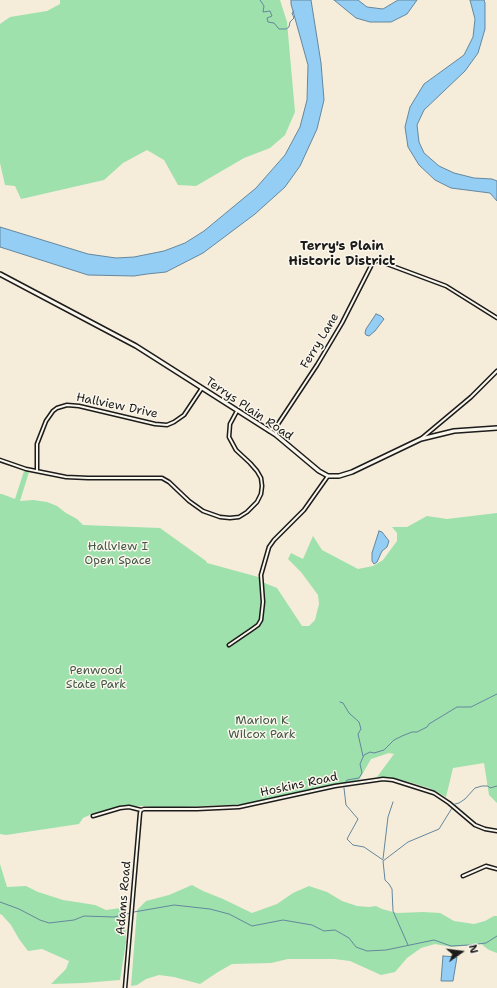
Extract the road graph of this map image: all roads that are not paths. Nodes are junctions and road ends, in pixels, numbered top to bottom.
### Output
1 (0, 274) edge
2 (497, 318) edge
3 (497, 371) edge
4 (202, 388) junction
5 (237, 410) junction
6 (276, 427) junction
7 (497, 428) edge
8 (269, 430) junction
9 (431, 431) junction
10 (276, 435) junction
11 (433, 436) junction
12 (421, 439) junction
13 (0, 460) edge
14 (38, 472) junction
15 (328, 476) junction
16 (229, 645) dead end
17 (142, 810) junction
18 (93, 816) dead end
19 (497, 831) edge
20 (497, 869) edge
21 (463, 876) dead end
22 (125, 988) edge

1 - 4 street, Terrys Plain Road
2 - 6 street, Ferry Lane
3 - 9 street
4 - 5 street, Terrys Plain Road
4 - 14 street, Hallview Drive
5 - 8 street, Terrys Plain Road
5 - 14 street
6 - 8 street
6 - 10 street
7 - 11 street
8 - 10 street, Terrys Plain Road
9 - 11 street
9 - 12 street
10 - 15 street, Terrys Plain Road
11 - 12 street
12 - 15 street
13 - 14 street
15 - 16 street
17 - 18 street, Hoskins Road
17 - 19 street, Hoskins Road
17 - 22 street, Adams Road
20 - 21 street

